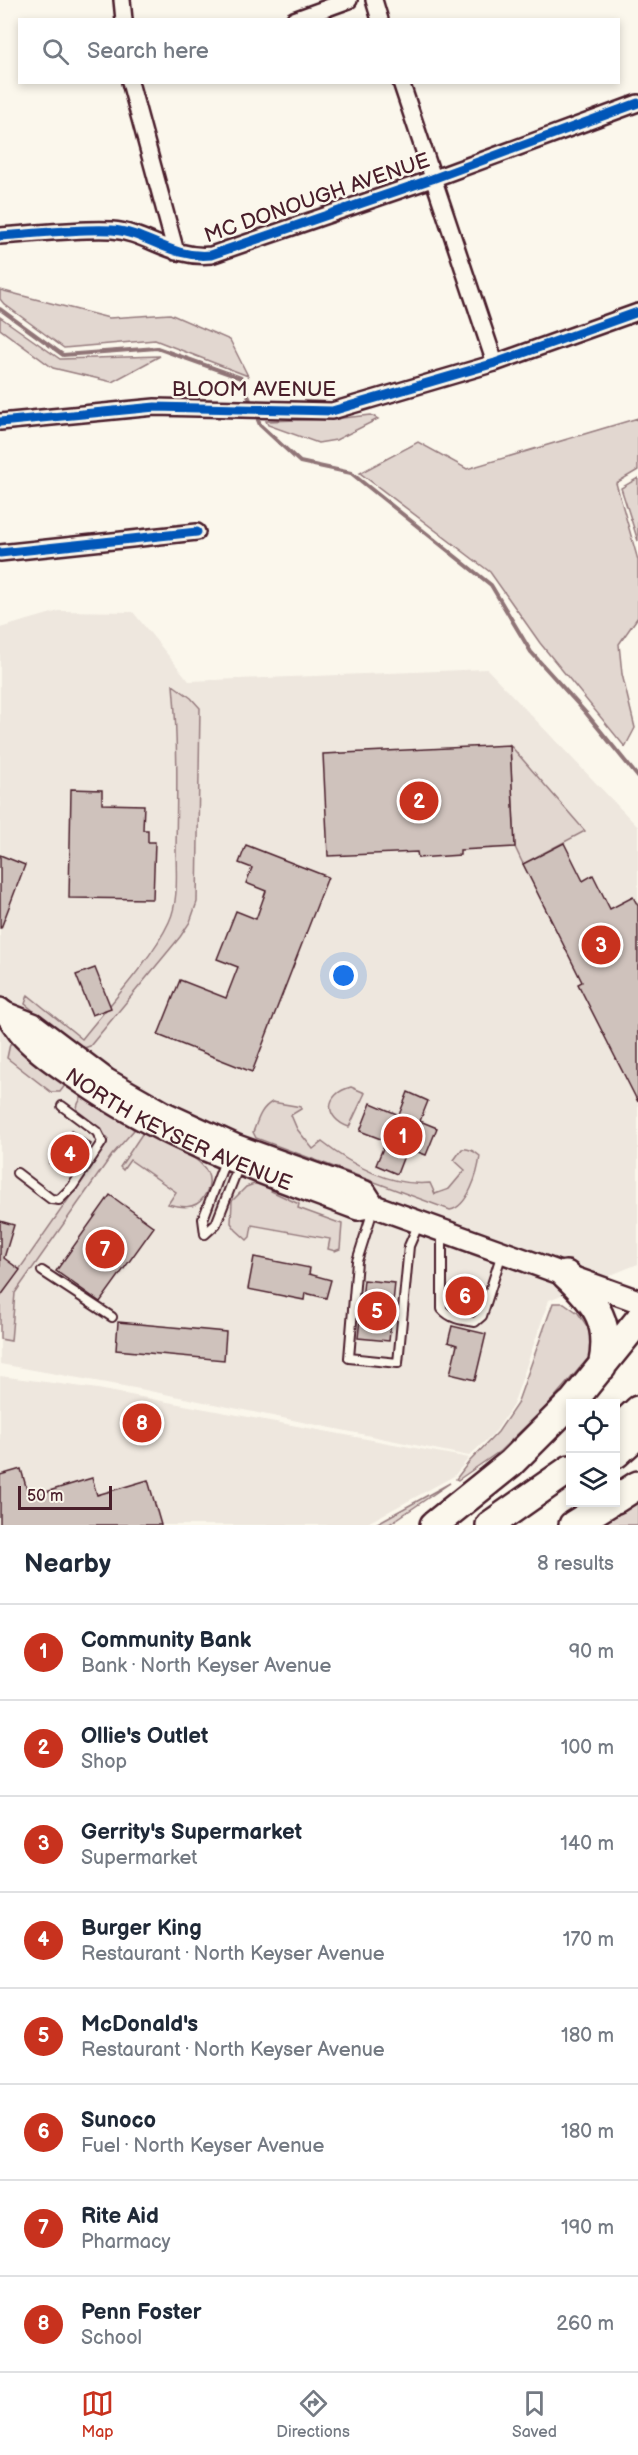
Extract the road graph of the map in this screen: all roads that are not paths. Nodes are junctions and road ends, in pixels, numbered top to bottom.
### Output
1 (122, 0) edge
2 (349, 0) edge
3 (374, 0) edge
4 (124, 18) edge
5 (300, 18) edge
6 (379, 18) edge
7 (131, 84) edge
8 (402, 84) edge
9 (638, 103) edge
10 (432, 179) junction
11 (0, 236) edge
12 (176, 252) junction
13 (638, 312) edge
14 (495, 363) junction
15 (0, 422) edge
16 (197, 532) dead end
17 (0, 553) edge
18 (2, 1011) edge
19 (62, 1106) dead end
20 (234, 1156) junction
21 (17, 1173) dead end
22 (374, 1206) junction
23 (419, 1222) junction
24 (442, 1230) junction
25 (502, 1252) junction
26 (42, 1270) dead end
27 (566, 1275) junction
28 (638, 1301) edge
29 (112, 1317) dead end
30 (638, 1321) edge
31 (602, 1366) junction
32 (575, 1399) edge
33 (566, 1409) edge
34 (638, 1410) edge
35 (620, 1426) edge
36 (638, 1434) edge
37 (616, 1453) edge
38 (566, 1472) edge
39 (638, 1485) edge
40 (566, 1493) edge
41 (620, 1496) edge
42 (603, 1507) edge
43 (434, 1525) edge
44 (490, 1525) edge
45 (522, 1525) edge
46 (573, 1525) edge

1 - 4 street
2 - 5 street
3 - 6 street
7 - 12 street
8 - 10 street
9 - 10 street, MC DONOUGH AVENUE
10 - 12 street, MC DONOUGH AVENUE
10 - 14 street
11 - 12 street, MC DONOUGH AVENUE
13 - 14 street, BLOOM AVENUE
14 - 15 street, BLOOM AVENUE
16 - 17 street
18 - 20 main road, NORTH KEYSER AVENUE
19 - 21 lane
20 - 20 lane
20 - 22 main road, NORTH KEYSER AVENUE
22 - 23 main road, NORTH KEYSER AVENUE
22 - 23 lane
23 - 24 main road, NORTH KEYSER AVENUE
24 - 25 main road, NORTH KEYSER AVENUE
24 - 25 lane
25 - 27 main road, NORTH KEYSER AVENUE
26 - 29 lane
27 - 28 main road, NORTH KEYSER AVENUE
27 - 31 highway
30 - 31 highway
31 - 32 highway
33 - 43 highway
34 - 35 highway
36 - 37 highway
38 - 44 highway
39 - 41 highway
40 - 45 highway
42 - 46 highway

